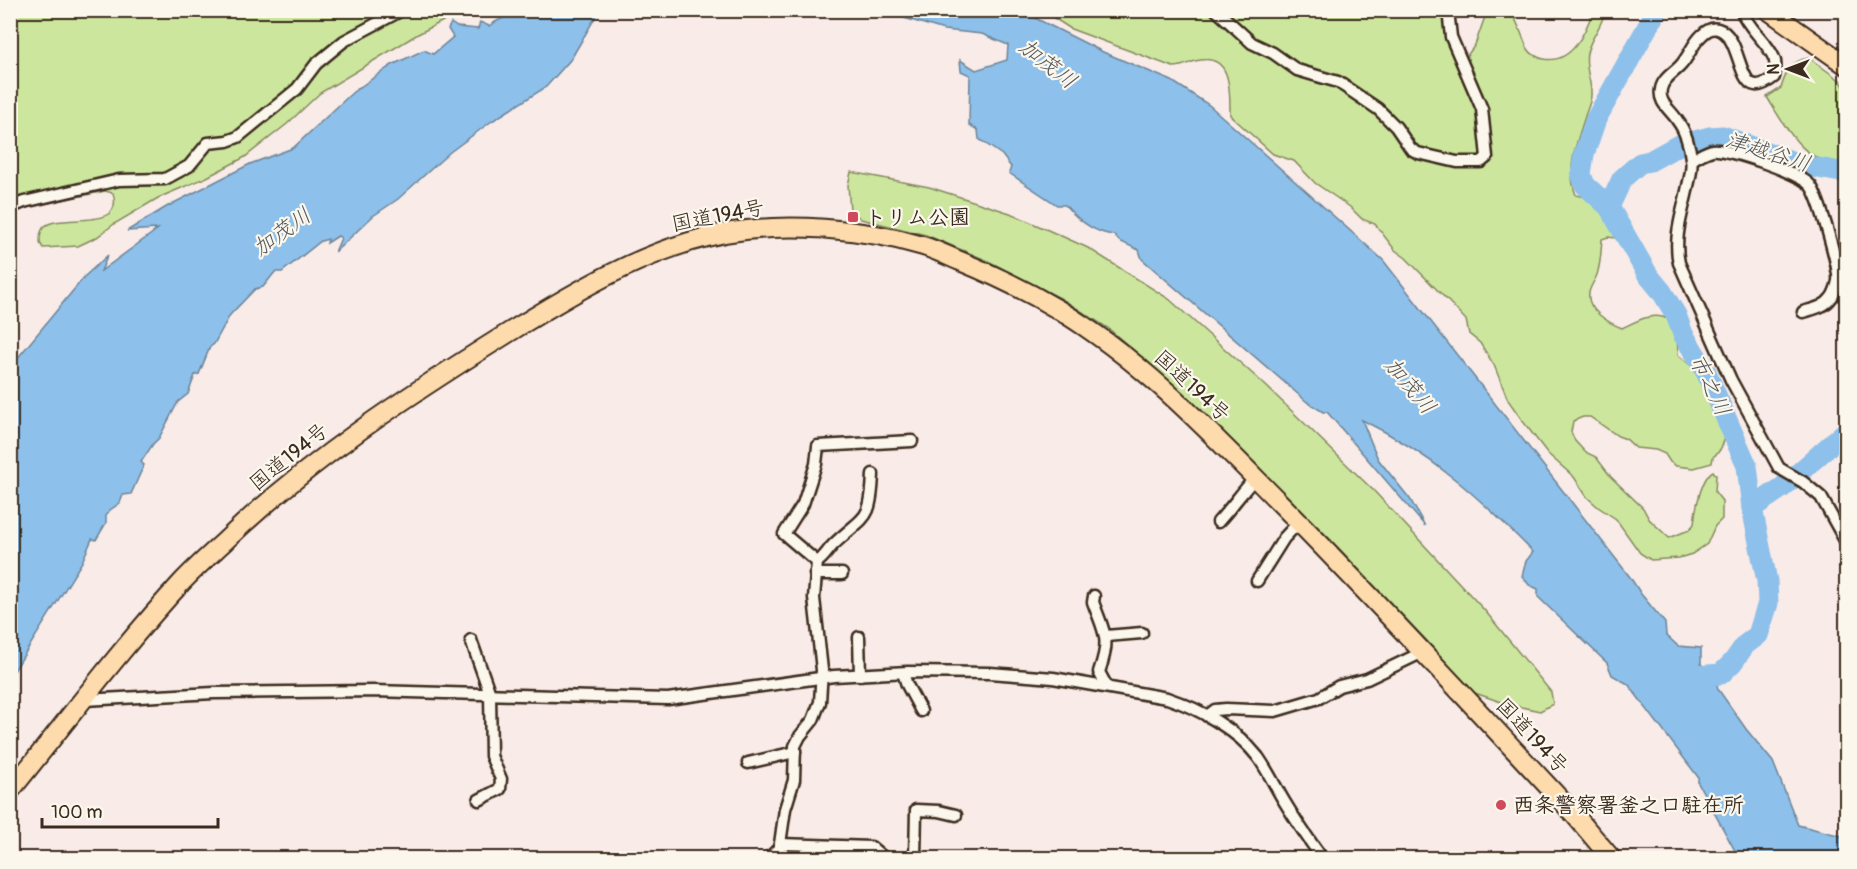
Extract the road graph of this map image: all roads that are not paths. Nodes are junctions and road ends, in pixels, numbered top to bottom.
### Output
1 (402, 10) edge
2 (1216, 10) edge
3 (1448, 10) edge
4 (1741, 10) edge
5 (1768, 10) edge
6 (1846, 65) edge
7 (1691, 156) junction
8 (10, 210) edge
9 (1846, 261) edge
10 (1836, 270) junction
11 (1803, 312) dead end
12 (912, 441) dead end
13 (873, 474) dead end
14 (1255, 478) junction
15 (1218, 522) dead end
16 (1299, 522) junction
17 (1846, 542) edge
18 (817, 561) junction
19 (815, 574) junction
20 (843, 574) dead end
21 (1257, 581) dead end
22 (1094, 596) dead end
23 (1142, 633) dead end
24 (1106, 636) junction
25 (859, 637) dead end
26 (471, 640) dead end
27 (1423, 652) junction
28 (903, 673) junction
29 (860, 675) junction
30 (822, 678) junction
31 (1107, 687) junction
32 (490, 694) junction
33 (84, 700) junction
34 (921, 711) dead end
35 (1207, 716) junction
36 (795, 752) junction
37 (748, 764) dead end
38 (10, 791) edge
39 (479, 800) dead end
40 (956, 816) dead end
41 (780, 844) junction
42 (769, 858) edge
43 (884, 858) edge
44 (915, 858) edge
45 (1322, 858) edge
46 (1611, 858) edge

1 - 8 street
2 - 3 street
4 - 7 street
5 - 6 highway
7 - 10 street
7 - 17 street
9 - 10 street
10 - 11 street
12 - 18 street
13 - 18 street
14 - 15 street
14 - 16 highway, 国道194号
14 - 33 highway, 国道194号
16 - 21 street
16 - 27 highway, 国道194号
18 - 19 street
19 - 20 street
19 - 30 street
22 - 24 street
23 - 24 street
24 - 31 street
25 - 29 street
26 - 32 street
27 - 35 street
27 - 46 highway, 国道194号
28 - 29 street
28 - 31 street
28 - 34 street
29 - 30 street
30 - 32 street
30 - 36 street
31 - 35 street
32 - 33 street
32 - 39 street
33 - 38 highway, 国道194号
35 - 45 street
36 - 37 street
36 - 41 street
40 - 44 street
41 - 42 street
41 - 43 street

